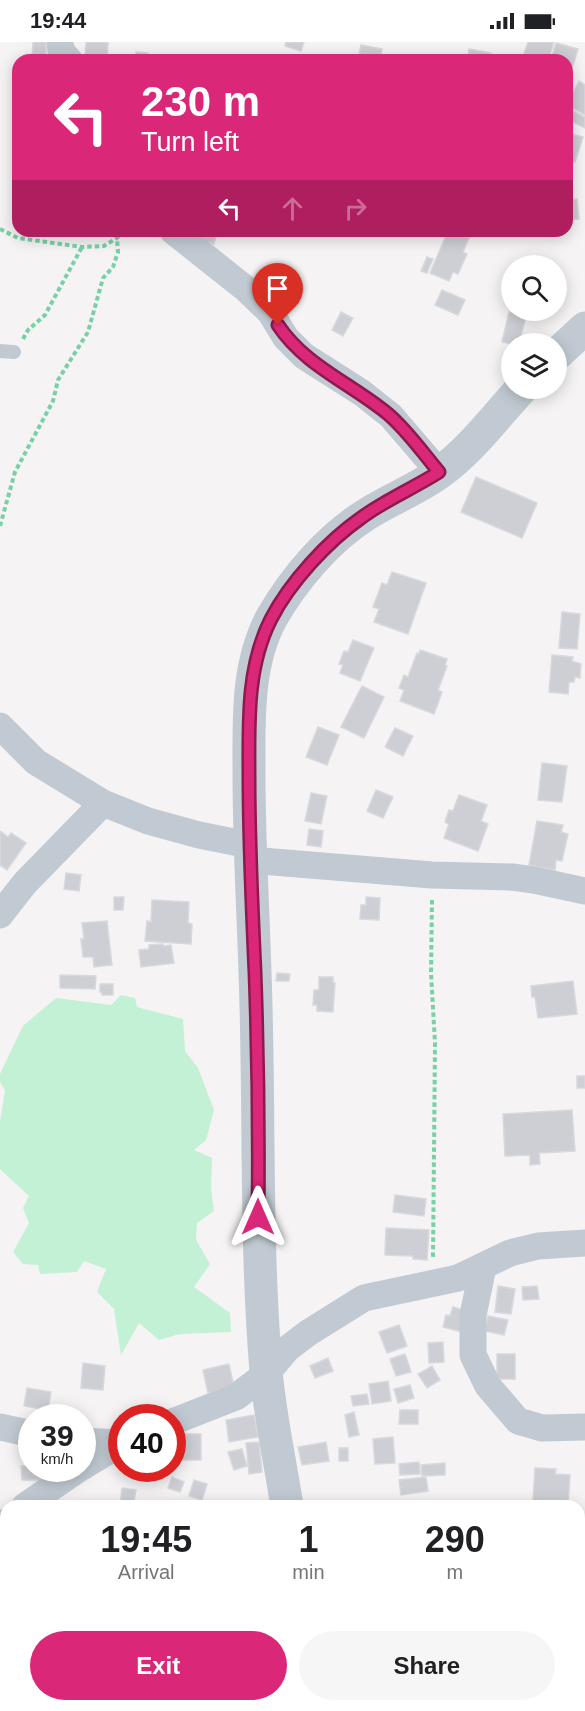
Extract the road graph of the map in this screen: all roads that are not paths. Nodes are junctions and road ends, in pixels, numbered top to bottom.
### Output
1 (181, 237) edge
2 (585, 328) edge
3 (567, 345) edge
4 (512, 399) edge
5 (439, 472) junction
6 (0, 726) edge
7 (103, 803) junction
8 (249, 853) junction
9 (585, 891) edge
10 (0, 915) edge
11 (585, 1243) edge
12 (483, 1267) junction
13 (266, 1374) junction
14 (186, 1417) edge
15 (0, 1427) edge
16 (585, 1427) edge
17 (18, 1431) edge
18 (60, 1482) edge
19 (34, 1500) edge
20 (286, 1500) edge

1 - 5 street
2 - 3 street
4 - 5 street
5 - 8 street
6 - 7 street
7 - 8 street
7 - 10 street
8 - 9 street
8 - 13 street
11 - 12 street
12 - 13 street
12 - 16 street
13 - 14 street
13 - 20 street
15 - 17 street
18 - 19 street

